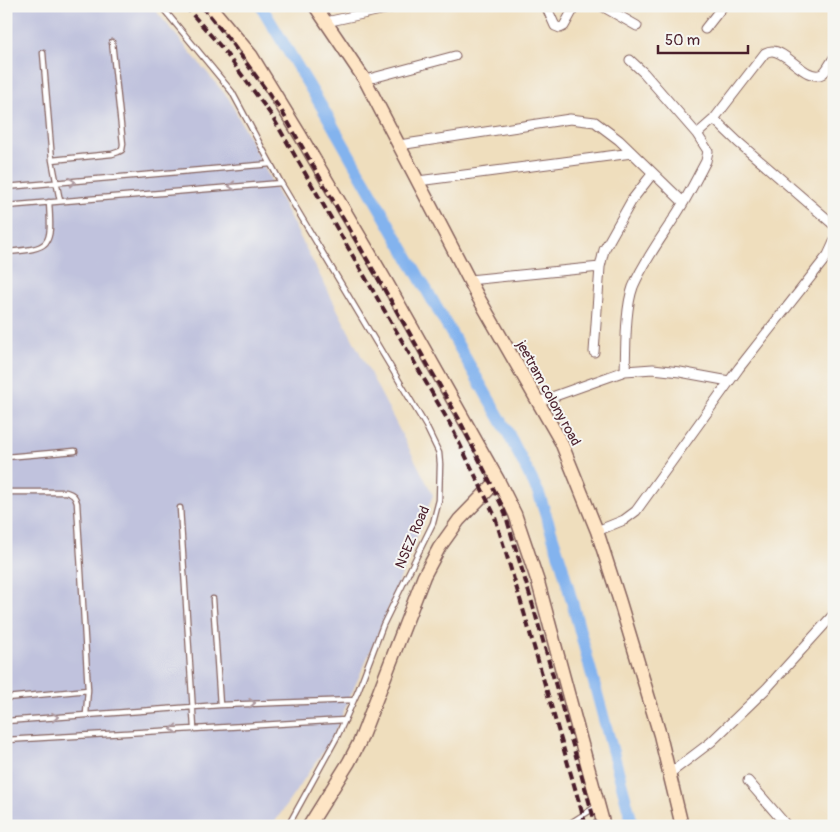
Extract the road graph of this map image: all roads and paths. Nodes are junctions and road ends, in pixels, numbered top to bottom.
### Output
1 (161, 6) edge
2 (210, 6) edge
3 (315, 6) edge
4 (399, 6) edge
5 (546, 6) edge
6 (575, 6) edge
7 (602, 6) edge
8 (723, 6) edge
9 (326, 22) junction
10 (637, 26) dead end
11 (705, 29) dead end
12 (112, 42) dead end
13 (42, 53) dead end
14 (455, 56) dead end
15 (834, 58) edge
16 (630, 60) dead end
17 (365, 80) junction
18 (714, 119) junction
19 (697, 134) junction
20 (399, 145) junction
21 (632, 152) junction
22 (52, 160) junction
23 (271, 164) junction
24 (653, 173) junction
25 (418, 181) junction
26 (56, 183) junction
27 (281, 183) junction
28 (6, 187) edge
29 (60, 201) junction
30 (49, 202) junction
31 (683, 202) junction
32 (6, 206) edge
33 (834, 225) edge
34 (834, 242) edge
35 (6, 252) edge
36 (600, 267) junction
37 (469, 280) junction
38 (594, 352) dead end
39 (625, 371) junction
40 (729, 381) junction
41 (538, 402) junction
42 (75, 451) dead end
43 (6, 458) edge
44 (498, 480) junction
45 (6, 492) edge
46 (180, 508) dead end
47 (597, 530) junction
48 (213, 599) dead end
49 (834, 614) edge
50 (88, 690) junction
51 (6, 698) edge
52 (354, 700) junction
53 (220, 705) junction
54 (192, 707) junction
55 (86, 714) junction
56 (345, 720) junction
57 (6, 721) edge
58 (194, 728) junction
59 (6, 740) edge
60 (669, 774) junction
61 (748, 781) dead end
62 (599, 806) junction
63 (288, 826) edge
64 (310, 826) edge
65 (566, 826) edge
66 (604, 826) edge
67 (682, 826) edge
68 (787, 826) edge

1 - 23 lane, NSEZ Road
2 - 44 street
3 - 9 street, jeetram colony road
4 - 9 street
5 - 6 street
7 - 10 street
8 - 11 street
9 - 17 street, jeetram colony road
12 - 22 lane
13 - 22 lane
14 - 17 street
15 - 18 street
16 - 19 street
17 - 20 street, jeetram colony road
18 - 19 street
18 - 33 street
19 - 31 street
20 - 21 street
20 - 25 street, jeetram colony road
21 - 24 street
21 - 25 street
22 - 26 lane
26 -> 23 lane
23 - 27 lane, NSEZ Road
24 - 31 street
24 - 36 street
25 - 37 street, jeetram colony road
26 - 28 lane
26 - 29 lane
27 -> 29 lane
27 - 52 lane, NSEZ Road
29 - 30 lane
30 - 32 lane
30 - 35 lane
31 - 39 street
34 - 40 street
36 - 37 street
36 - 38 street
37 - 41 street, jeetram colony road
39 - 40 street
39 - 41 street
40 - 47 street
41 - 47 street, jeetram colony road
42 - 43 lane
44 - 62 street
44 - 64 street
45 - 50 lane
46 - 54 lane
47 - 60 street, jeetram colony road
48 - 53 lane
49 - 60 street
50 - 51 lane
50 - 55 lane
53 -> 52 lane
52 - 56 lane, NSEZ Road
53 - 54 lane
54 - 55 lane
54 - 58 lane
57 -> 55 lane
56 - 58 lane
56 - 63 lane, NSEZ Road
58 -> 59 lane
60 - 67 street, jeetram colony road
61 - 68 street
62 - 65 lane
62 - 66 street

